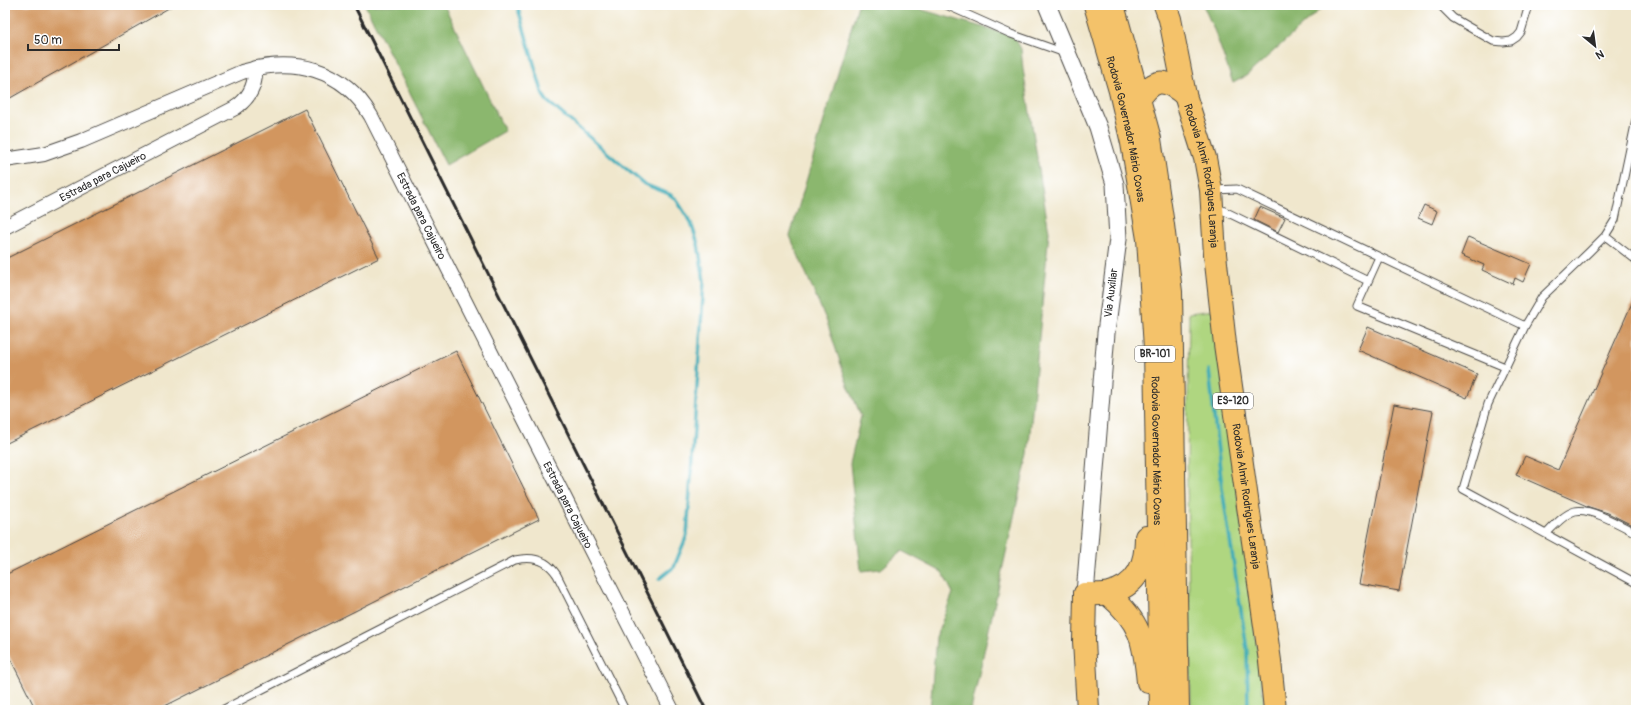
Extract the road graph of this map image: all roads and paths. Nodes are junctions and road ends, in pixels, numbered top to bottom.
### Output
1 (946, 5) edge
2 (1047, 5) edge
3 (1095, 5) edge
4 (1113, 5) edge
5 (1165, 5) edge
6 (1440, 5) edge
7 (1529, 5) edge
8 (1067, 53) junction
9 (255, 68) junction
10 (1185, 95) junction
11 (1138, 100) junction
12 (1636, 120) edge
13 (5, 160) edge
14 (1211, 198) junction
15 (5, 227) edge
16 (1605, 236) junction
17 (1636, 250) edge
18 (1379, 257) junction
19 (1634, 258) edge
20 (1368, 281) junction
21 (1525, 326) junction
22 (1505, 367) junction
23 (1155, 442) junction
24 (1636, 533) edge
25 (1546, 534) junction
26 (1636, 583) edge
27 (1085, 594) junction
28 (1108, 594) junction
29 (222, 710) edge
30 (625, 710) edge
31 (672, 710) edge
32 (1088, 710) edge
33 (1151, 710) edge
34 (1161, 710) edge
35 (1178, 710) edge
36 (1275, 710) edge

1 - 8 lane
2 - 8 street, Via Auxiliar
3 - 23 main road, Rodovia Governador Mário Covas / BR-101
4 - 11 main road, Rodovia Governador Mário Covas / BR-101
5 - 10 main road, Rodovia Almir Rodrigues Laranja
6 - 7 lane
8 - 27 street, Via Auxiliar
9 - 13 street
9 - 15 street, Estrada para Cajueiro
9 - 31 street, Estrada para Cajueiro
10 - 11 main road
10 - 14 main road, Rodovia Almir Rodrigues Laranja / ES-120
11 - 35 main road, Rodovia Governador Mário Covas / BR-101
12 - 16 lane
14 - 18 lane
14 - 20 lane
14 - 36 main road, Rodovia Almir Rodrigues Laranja / ES-120
16 - 19 lane
16 - 21 lane
17 - 19 lane
18 - 20 lane
18 - 21 lane
20 - 22 lane
21 - 22 lane
22 - 25 lane
23 - 28 main road
23 - 34 main road, Rodovia Governador Mário Covas / BR-101
24 - 25 lane
25 - 26 lane
27 - 28 main road
27 - 32 main road
28 - 33 main road
29 - 30 lane

